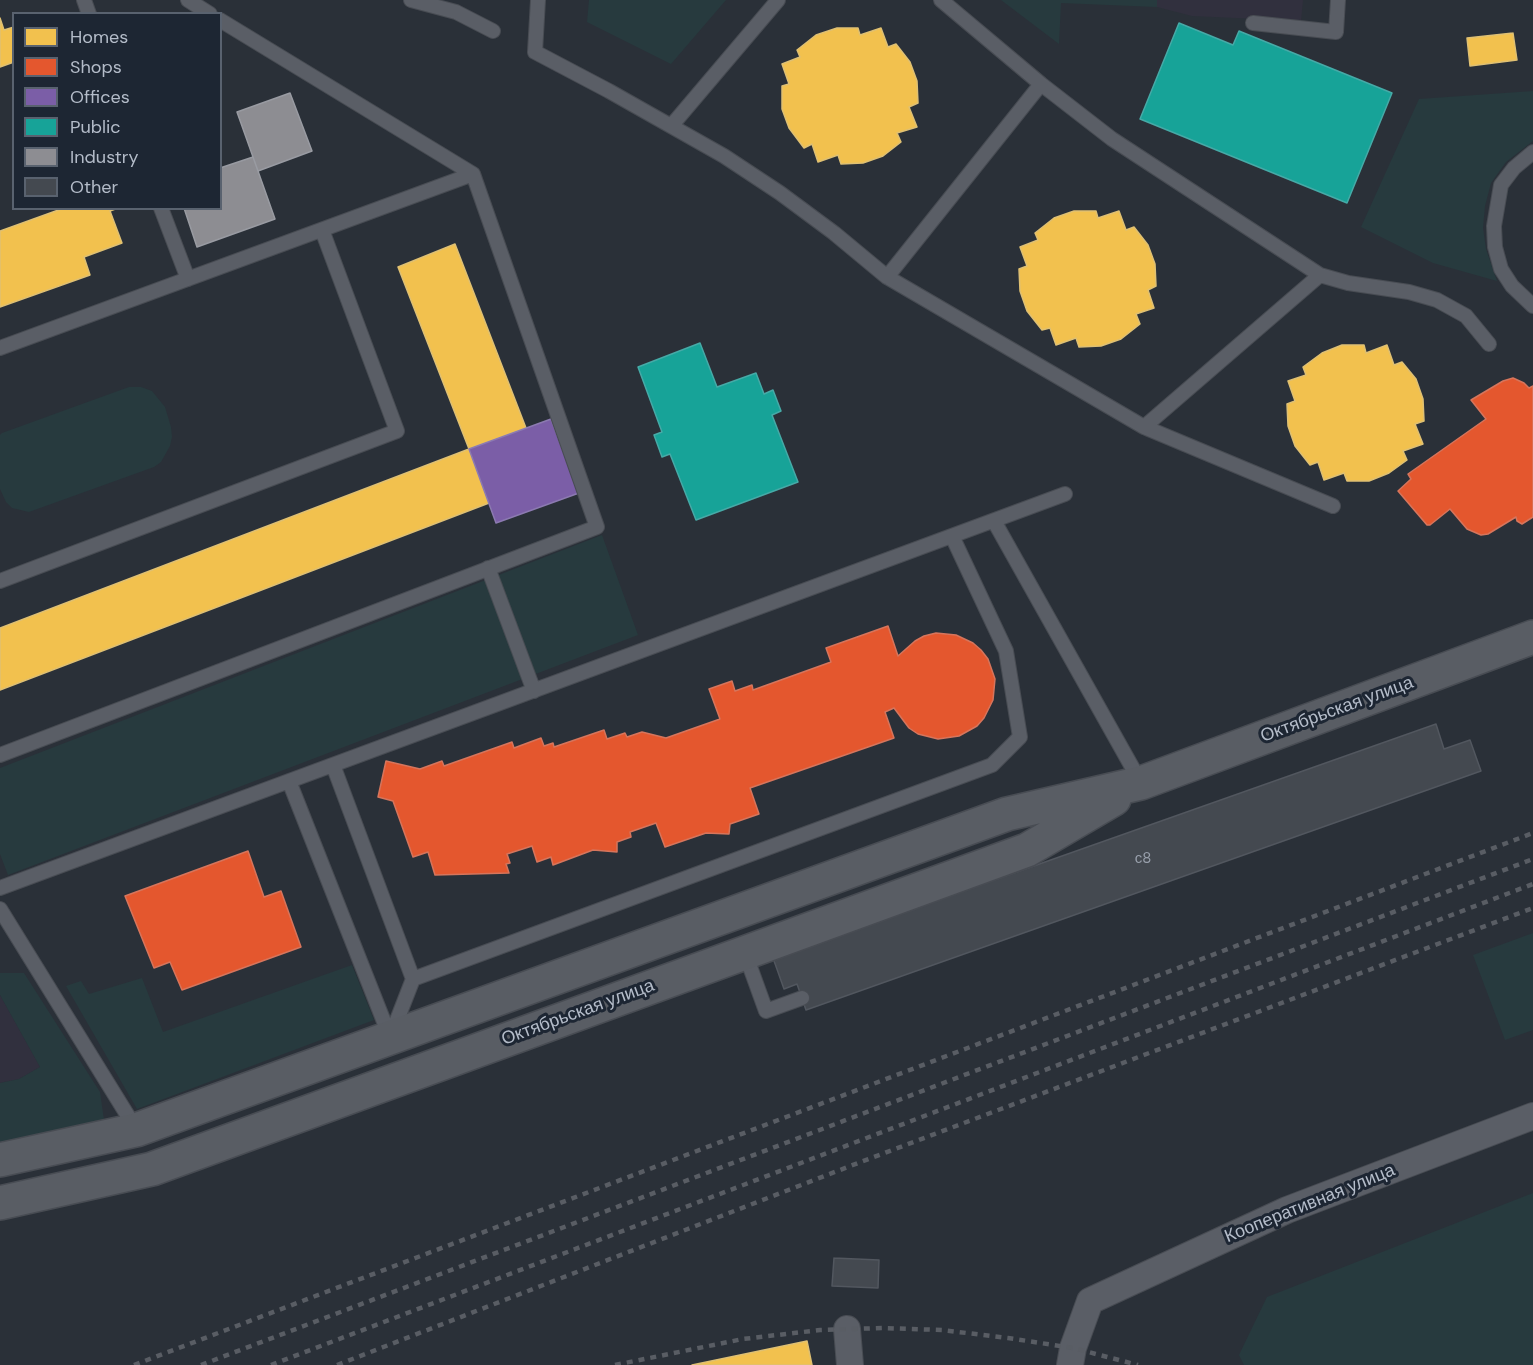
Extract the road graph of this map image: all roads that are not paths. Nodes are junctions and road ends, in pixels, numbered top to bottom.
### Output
1 (188, 0) edge
2 (411, 0) edge
3 (538, 0) edge
4 (778, 0) edge
5 (941, 0) edge
6 (1338, 0) edge
7 (207, 12) edge
8 (222, 21) edge
9 (1253, 23) dead end
10 (493, 31) dead end
11 (1041, 84) junction
12 (672, 125) junction
13 (1533, 152) edge
14 (473, 174) junction
15 (162, 210) edge
16 (322, 230) junction
17 (1320, 275) junction
18 (887, 277) junction
19 (188, 279) junction
20 (1533, 306) edge
21 (1489, 344) dead end
22 (0, 348) edge
23 (1144, 427) junction
24 (1065, 494) dead end
25 (1333, 506) dead end
26 (994, 521) junction
27 (952, 536) junction
28 (488, 568) junction
29 (0, 581) edge
30 (1533, 637) edge
31 (534, 691) junction
32 (0, 755) edge
33 (333, 765) junction
34 (289, 781) junction
35 (1141, 783) junction
36 (0, 888) edge
37 (0, 909) edge
38 (745, 952) junction
39 (413, 979) junction
40 (802, 998) dead end
41 (390, 1037) junction
42 (1533, 1116) edge
43 (136, 1130) junction
44 (0, 1160) edge
45 (0, 1203) edge
46 (847, 1329) dead end
47 (850, 1365) edge
48 (1070, 1365) edge

1 - 7 lane
2 - 10 lane
3 - 12 lane
4 - 12 lane
5 - 11 lane
6 - 9 lane
8 - 14 lane
11 - 17 lane
11 - 18 lane
12 - 18 lane
13 - 20 lane
14 - 16 lane
14 - 28 lane
15 - 19 lane
16 - 19 lane
16 - 29 lane
17 - 21 lane
17 - 23 lane
18 - 23 lane
19 - 22 lane
23 - 25 lane
24 - 26 lane
26 - 27 lane
26 - 35 lane
27 - 31 lane
27 - 39 lane
28 - 31 lane
28 - 32 lane
30 - 35 main road, Октябрьская улица
31 - 33 lane
33 - 34 lane
33 - 39 lane
34 - 36 lane
34 - 41 lane
35 - 38 main road, Октябрьская улица
35 - 41 main road, Октябрьская улица
37 - 43 lane
38 - 40 lane
38 - 45 main road, Октябрьская улица
39 - 41 lane
41 - 43 main road, Октябрьская улица
42 - 48 street, Кооперативная улица
43 - 44 main road, Октябрьская улица
46 - 47 street

